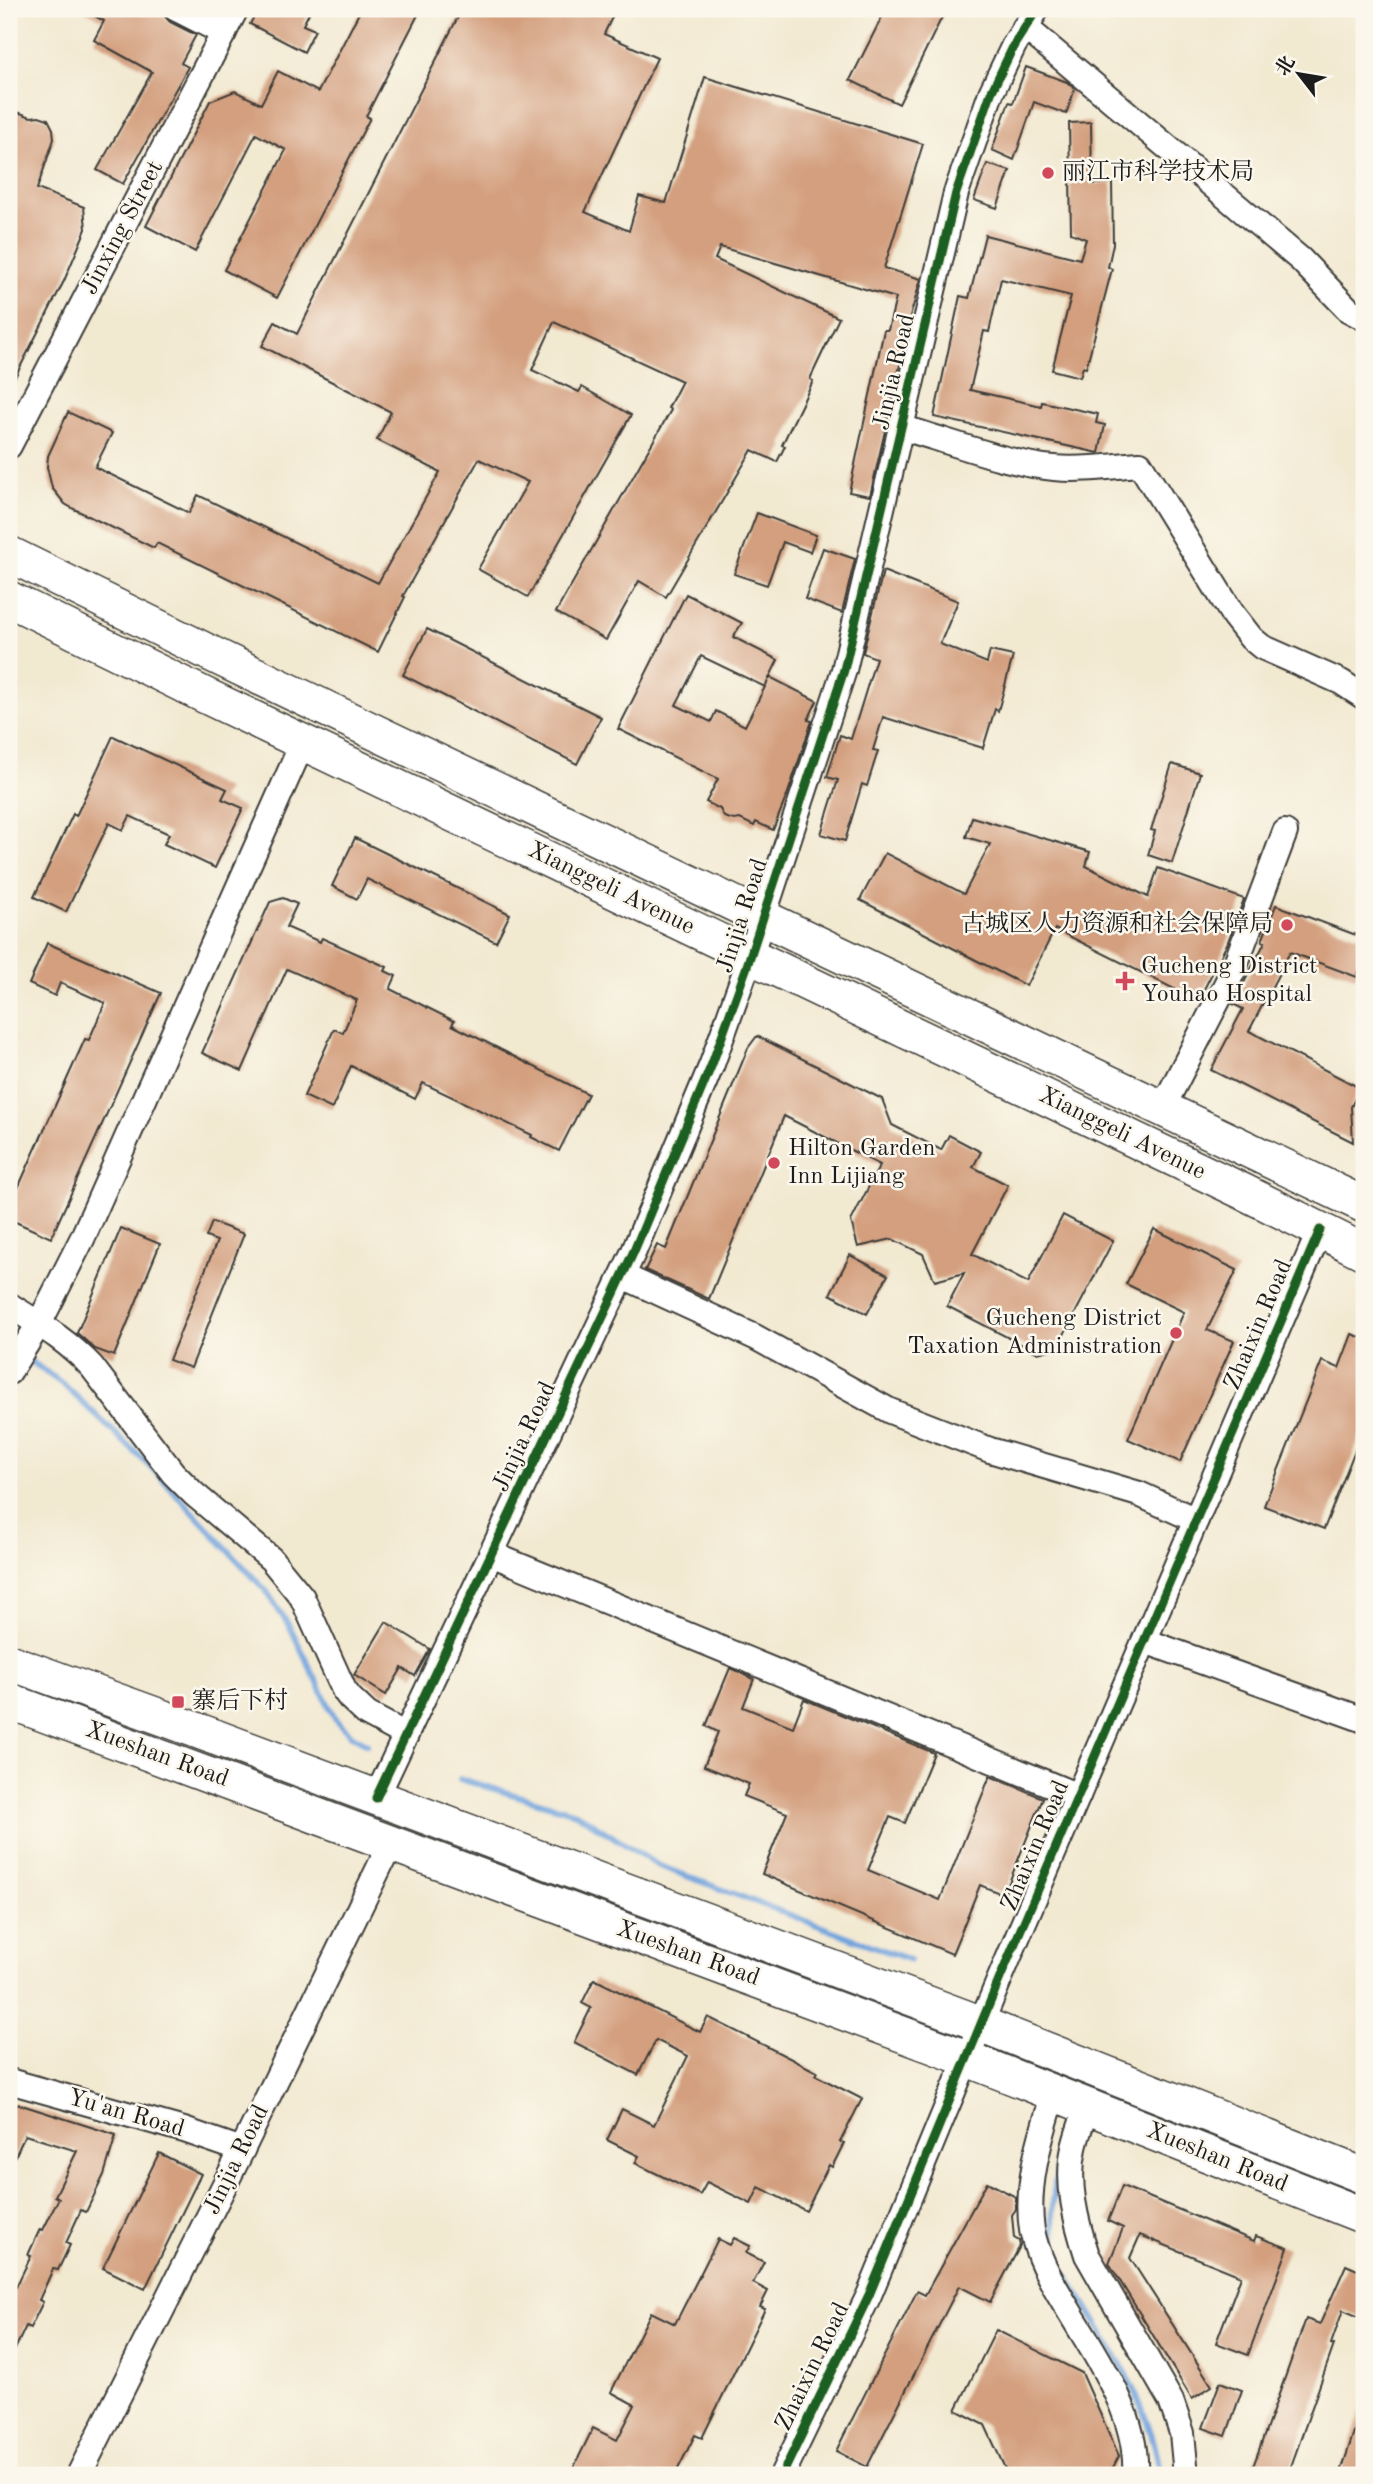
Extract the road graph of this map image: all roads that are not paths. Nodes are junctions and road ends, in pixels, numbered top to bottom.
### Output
1 (177, 9) edge
2 (236, 9) edge
3 (1031, 18) edge
4 (224, 33) junction
5 (1364, 318) edge
6 (903, 428) junction
7 (9, 446) edge
8 (9, 554) edge
9 (9, 598) edge
10 (1364, 697) edge
11 (303, 742) junction
12 (1285, 832) dead end
13 (763, 918) junction
14 (750, 956) junction
15 (1162, 1109) junction
16 (1364, 1205) edge
17 (1320, 1230) junction
18 (1364, 1252) edge
19 (623, 1276) junction
20 (9, 1306) edge
21 (39, 1324) junction
22 (9, 1372) edge
23 (1196, 1520) junction
24 (491, 1554) junction
25 (1145, 1641) junction
26 (9, 1662) edge
27 (9, 1701) edge
28 (1364, 1720) edge
29 (406, 1735) junction
30 (1079, 1796) junction
31 (376, 1798) junction
32 (391, 1843) junction
33 (981, 2025) junction
34 (967, 2059) junction
35 (9, 2081) edge
36 (1054, 2093) junction
37 (1087, 2106) junction
38 (242, 2150) junction
39 (1364, 2176) edge
40 (1364, 2216) edge
41 (79, 2475) edge
42 (782, 2475) edge
43 (1135, 2475) edge
44 (1186, 2475) edge

1 - 4 street
2 - 4 street, Jinxing Street
3 - 5 street
3 - 6 street, Jinjia Road
4 - 7 street, Jinxing Street
6 - 10 street
6 - 13 street, Jinjia Road
8 - 13 main road, Xianggeli Avenue
9 - 11 main road, Xianggeli Avenue
11 - 14 main road, Xianggeli Avenue
11 - 21 street
12 - 15 street
13 - 14 street, Jinjia Road
13 - 15 main road, Xianggeli Avenue
14 - 17 main road, Xianggeli Avenue
14 - 19 street, Jinjia Road
15 - 16 main road, Xianggeli Avenue
17 - 18 main road, Xianggeli Avenue
17 - 23 street, Zhaixin Road
19 - 23 street
19 - 24 street, Jinjia Road
20 - 21 street
21 - 22 street
21 - 29 street
23 - 25 street, Zhaixin Road
24 - 29 street, Jinjia Road
24 - 30 street
25 - 28 street
25 - 30 street, Zhaixin Road
26 - 31 main road, Xueshan Road
27 - 32 main road, Xueshan Road
29 - 31 street, Jinjia Road
30 - 33 street, Zhaixin Road
31 - 33 main road, Xueshan Road
32 - 34 main road, Xueshan Road
32 - 38 street, Jinjia Road
33 - 34 street, Zhaixin Road
33 - 39 main road, Xueshan Road
34 - 36 main road, Xueshan Road
34 - 42 street, Zhaixin Road
35 - 38 street, Yu'an Road
36 - 37 main road, Xueshan Road
36 - 43 street
37 - 40 main road, Xueshan Road
37 - 44 street
38 - 41 street, Jinjia Road

